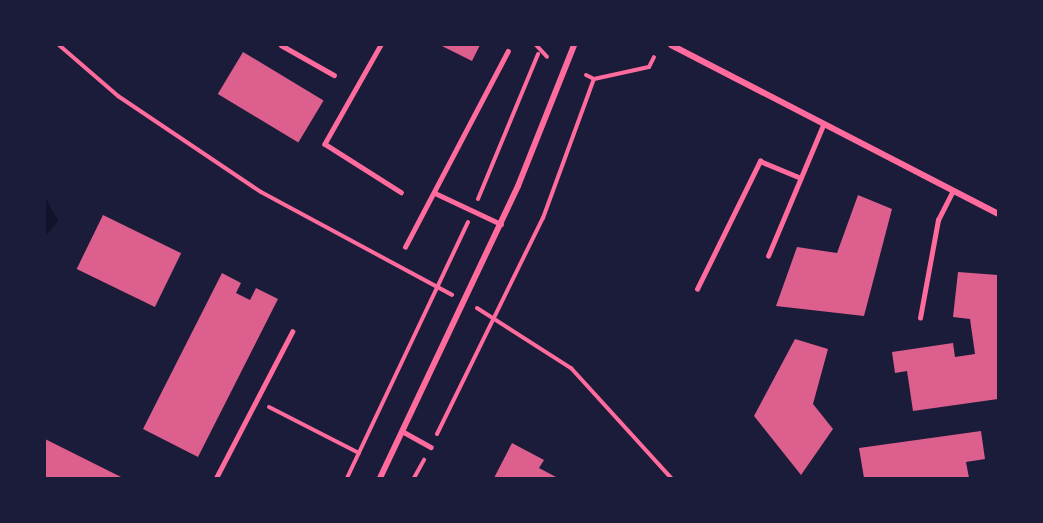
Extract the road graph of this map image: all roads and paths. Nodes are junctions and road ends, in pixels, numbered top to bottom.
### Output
1 (59, 45) edge
2 (281, 45) edge
3 (381, 45) edge
4 (536, 45) edge
5 (574, 45) edge
6 (671, 45) edge
7 (508, 51) dead end
8 (538, 54) junction
9 (547, 57) dead end
10 (654, 57) dead end
11 (334, 75) dead end
12 (586, 75) dead end
13 (594, 79) junction
14 (823, 125) junction
15 (801, 178) junction
16 (401, 192) dead end
17 (952, 192) junction
18 (435, 194) junction
19 (473, 211) junction
20 (998, 214) edge
21 (501, 224) junction
22 (405, 247) dead end
23 (768, 256) dead end
24 (436, 286) junction
25 (697, 289) dead end
26 (447, 292) dead end
27 (483, 312) dead end
28 (495, 318) junction
29 (920, 318) dead end
30 (292, 332) dead end
31 (256, 401) junction
32 (402, 432) junction
33 (431, 447) junction
34 (359, 453) junction
35 (216, 478) edge
36 (347, 478) edge
37 (380, 478) edge
38 (414, 478) edge
39 (671, 478) edge

1 - 24 path
2 - 11 lane
3 - 16 lane
4 - 8 path
5 - 21 street
6 - 14 street
7 - 18 lane
8 - 9 path
8 - 19 path
10 - 13 path
12 - 13 path
13 - 28 path
14 - 15 lane
14 - 17 street
15 - 23 lane
15 - 25 lane
17 - 20 street
17 - 29 lane
18 - 19 lane
18 - 22 lane
19 - 21 lane
19 - 24 path
21 - 32 street
24 - 26 path
24 - 34 path
27 - 28 path
28 - 33 path
28 - 39 path
30 - 31 lane
31 - 34 path
31 - 35 lane
32 - 33 lane
32 - 37 street
33 - 38 path
34 - 36 path

